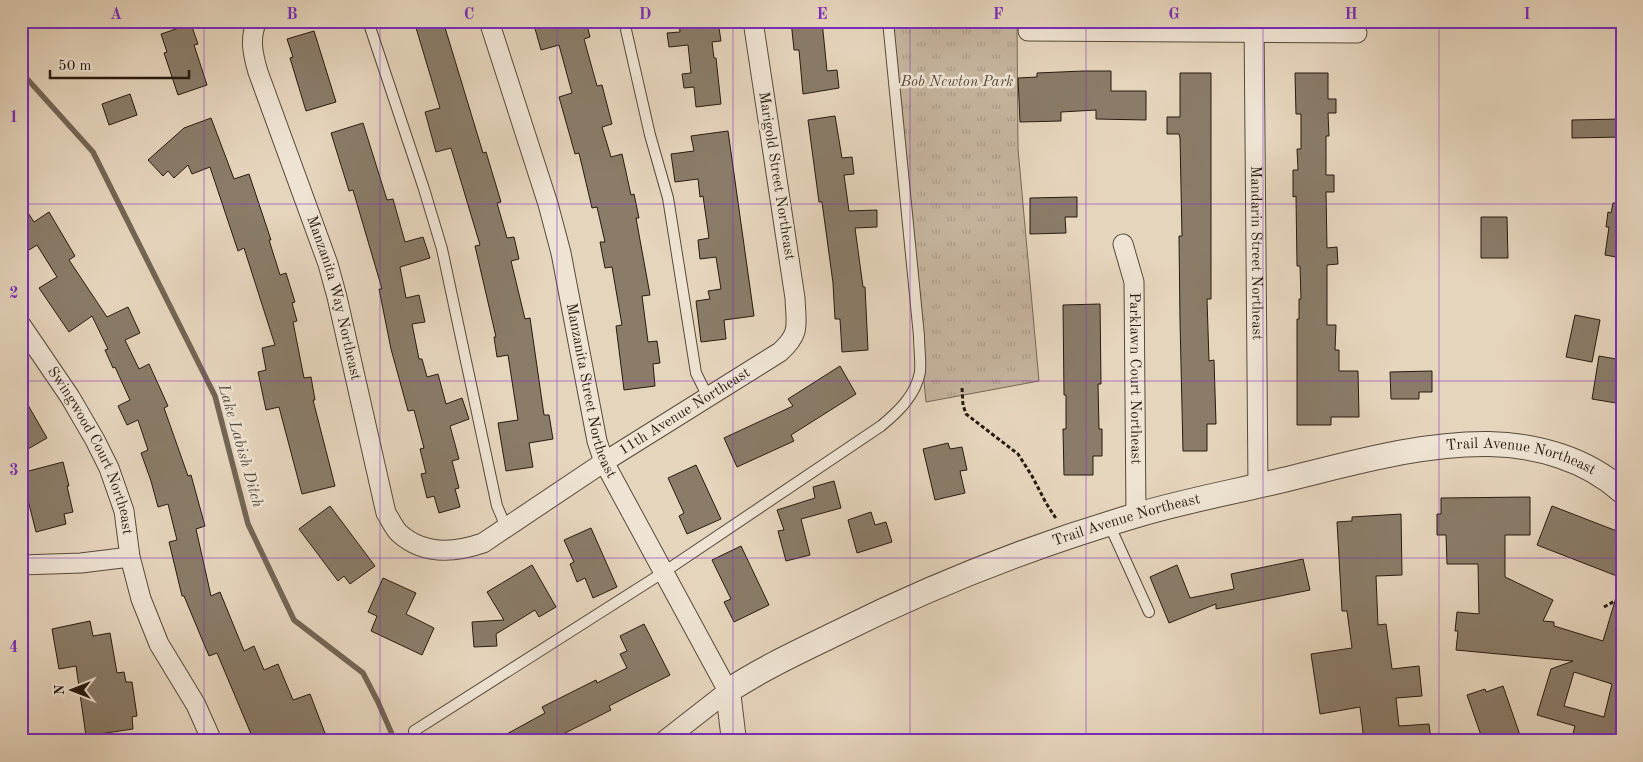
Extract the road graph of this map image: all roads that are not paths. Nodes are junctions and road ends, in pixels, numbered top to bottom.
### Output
1 (368, 21) edge
2 (489, 21) edge
3 (624, 21) edge
4 (753, 21) edge
5 (888, 21) edge
6 (256, 23) edge
7 (1254, 27) edge
8 (1028, 31) dead end
9 (1357, 33) dead end
10 (1123, 244) dead end
11 (21, 325) edge
12 (796, 332) joint
13 (708, 397) junction
14 (604, 462) junction
15 (1258, 486) junction
16 (1622, 491) edge
17 (1136, 515) junction
18 (1109, 524) junction
19 (506, 527) junction
20 (437, 550) joint
21 (130, 557) junction
22 (21, 565) edge
23 (664, 572) junction
24 (1149, 612) dead end
25 (728, 691) junction
26 (414, 731) dead end
27 (212, 741) edge
28 (664, 741) edge
29 (734, 741) edge

1 - 19 lane
2 - 14 street, Manzanita Street Northeast
3 - 13 lane
4 - 12 street, Marigold Street Northeast
5 - 23 lane
6 - 20 street, Manzanita Way Northeast
7 - 8 street
7 - 9 street
7 - 15 street, Mandarin Street Northeast
10 - 17 street, Parklawn Court Northeast
11 - 21 street, Swingwood Court Northeast
12 - 13 street, 11th Avenue Northeast
13 - 14 street, 11th Avenue Northeast
14 - 19 street, 11th Avenue Northeast
14 - 23 street, Manzanita Street Northeast
15 - 16 street, Trail Avenue Northeast
15 - 17 street, Trail Avenue Northeast
17 - 18 street, Trail Avenue Northeast
18 - 24 lane
18 - 25 street, Trail Avenue Northeast
19 - 20 street, 11th Avenue Northeast
21 - 22 street
21 - 27 street, Swingwood Court Northeast
23 - 25 street, Manzanita Street Northeast
23 - 26 lane
25 - 28 street, Trail Avenue Northeast
25 - 29 street, Manzanita Street Northeast

